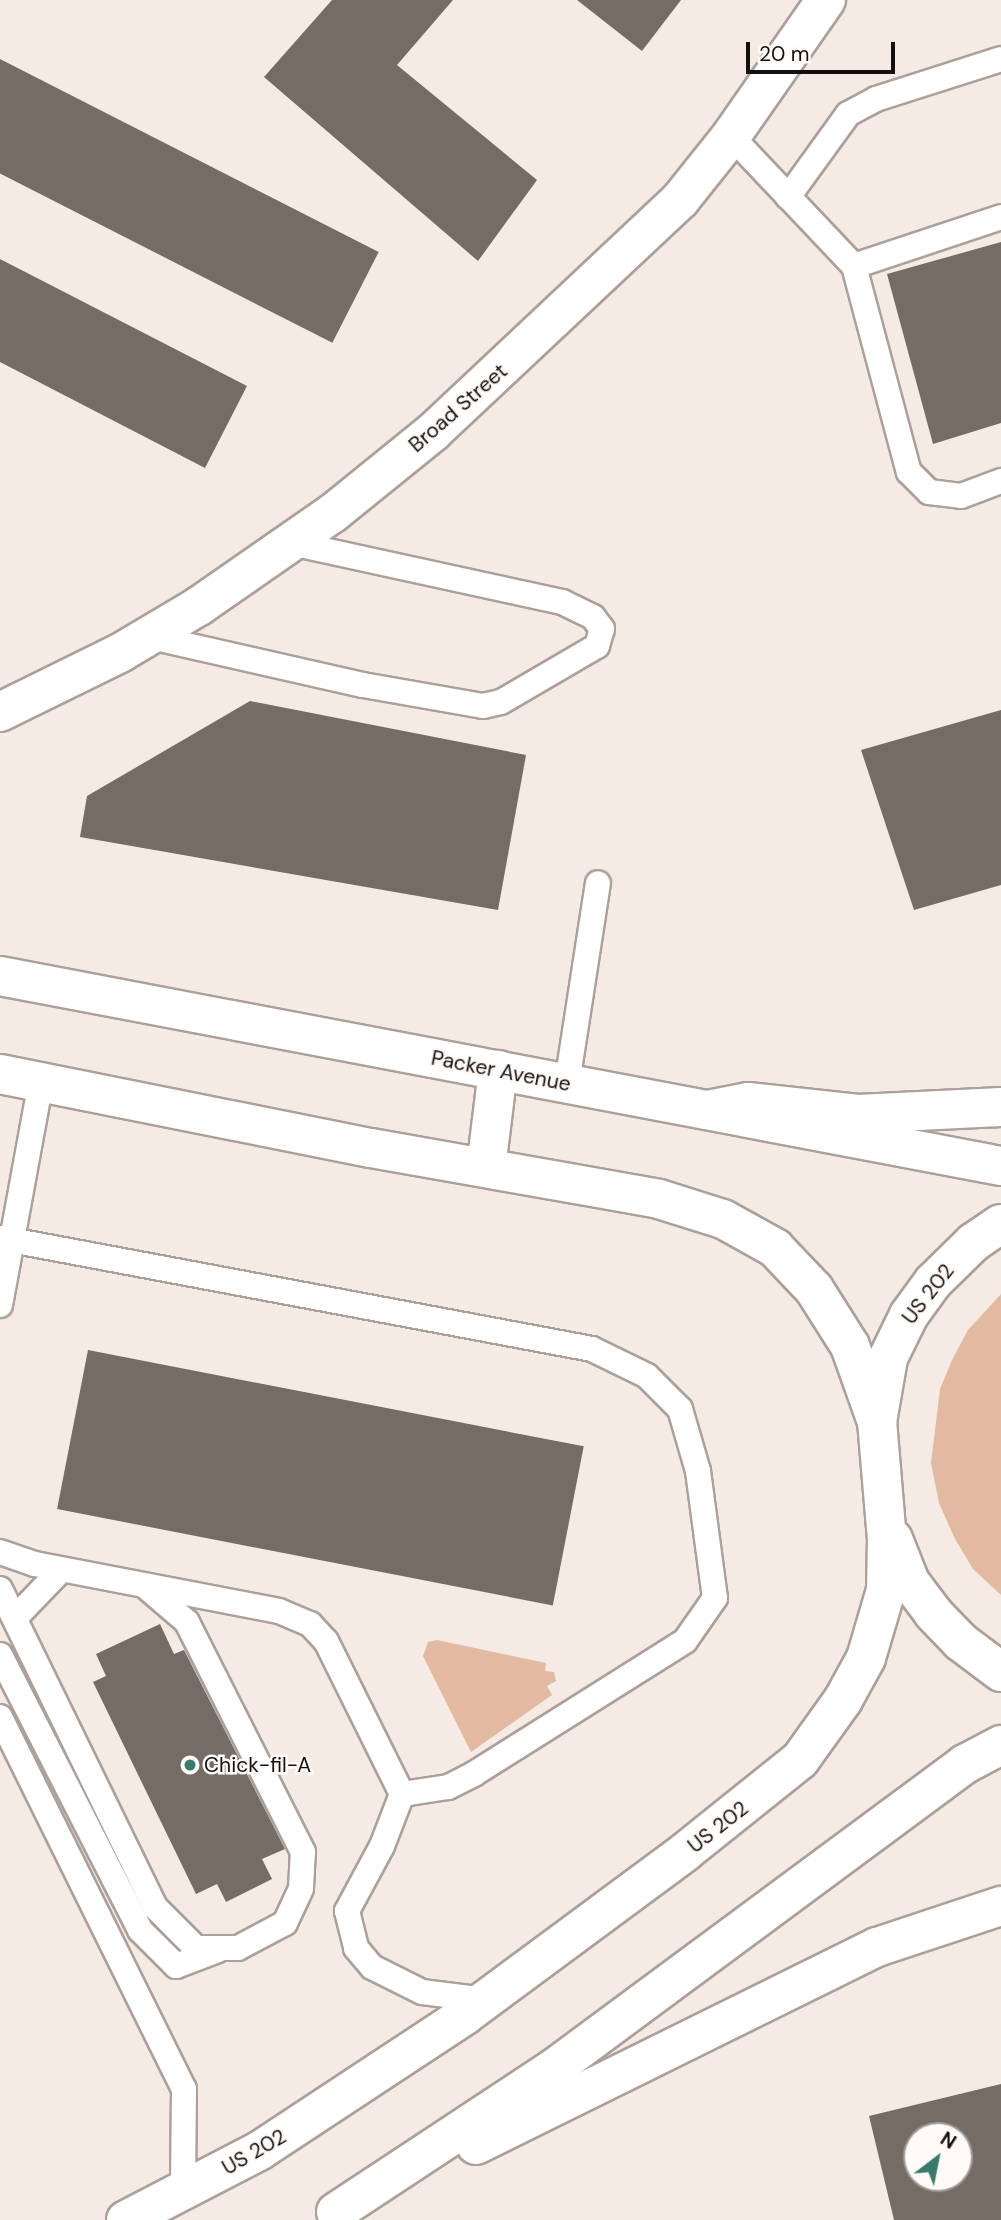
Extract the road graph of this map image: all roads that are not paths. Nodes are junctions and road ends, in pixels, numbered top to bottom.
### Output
1 (826, 0) edge
2 (1001, 59) edge
3 (731, 136) junction
4 (788, 197) junction
5 (1001, 217) edge
6 (855, 266) junction
7 (1001, 481) edge
8 (292, 543) junction
9 (151, 637) junction
10 (0, 712) edge
11 (598, 883) dead end
12 (0, 976) edge
13 (498, 1070) junction
14 (0, 1074) edge
15 (40, 1082) junction
16 (567, 1083) junction
17 (1001, 1107) edge
18 (708, 1110) junction
19 (1001, 1166) edge
20 (486, 1168) junction
21 (1001, 1224) edge
22 (6, 1239) edge
23 (0, 1305) edge
24 (877, 1422) junction
25 (884, 1503) junction
26 (0, 1552) edge
27 (61, 1570) junction
28 (145, 1586) junction
29 (1, 1593) edge
30 (15, 1618) junction
31 (0, 1655) edge
32 (1001, 1672) edge
33 (0, 1717) edge
34 (1001, 1745) edge
35 (402, 1794) junction
36 (1001, 1906) edge
37 (222, 1948) junction
38 (486, 2000) junction
39 (183, 2191) junction
40 (328, 2216) edge
41 (126, 2220) edge

1 - 3 main road, Broad Street
2 - 4 lane
3 - 4 lane
3 - 8 main road, Broad Street
4 - 6 lane
5 - 6 lane
6 - 7 lane
8 - 9 main road, Broad Street
8 - 9 lane
9 - 10 main road, Broad Street
11 - 16 lane
12 - 13 main road, Packer Avenue
13 - 16 main road, Packer Avenue
13 - 20 main road
14 - 15 main road
15 - 20 main road
15 - 22 lane
16 - 18 main road, Packer Avenue
17 - 18 main road
18 - 19 main road, Packer Avenue
20 - 24 main road
21 - 24 main road, US 202 / US 202
22 - 23 lane
22 - 35 lane
24 - 25 main road, US 202 / US 202
25 - 32 main road
25 - 38 main road, US 202 / US 202
26 - 27 lane
27 - 28 lane
27 - 30 lane
28 - 35 lane
28 - 37 lane
29 - 30 lane
30 - 37 lane
31 - 37 lane
33 - 39 lane
34 - 40 main road
35 - 38 lane
36 - 40 main road
38 - 39 main road, US 202 / US 202
39 - 41 main road, US 202 / US 202

